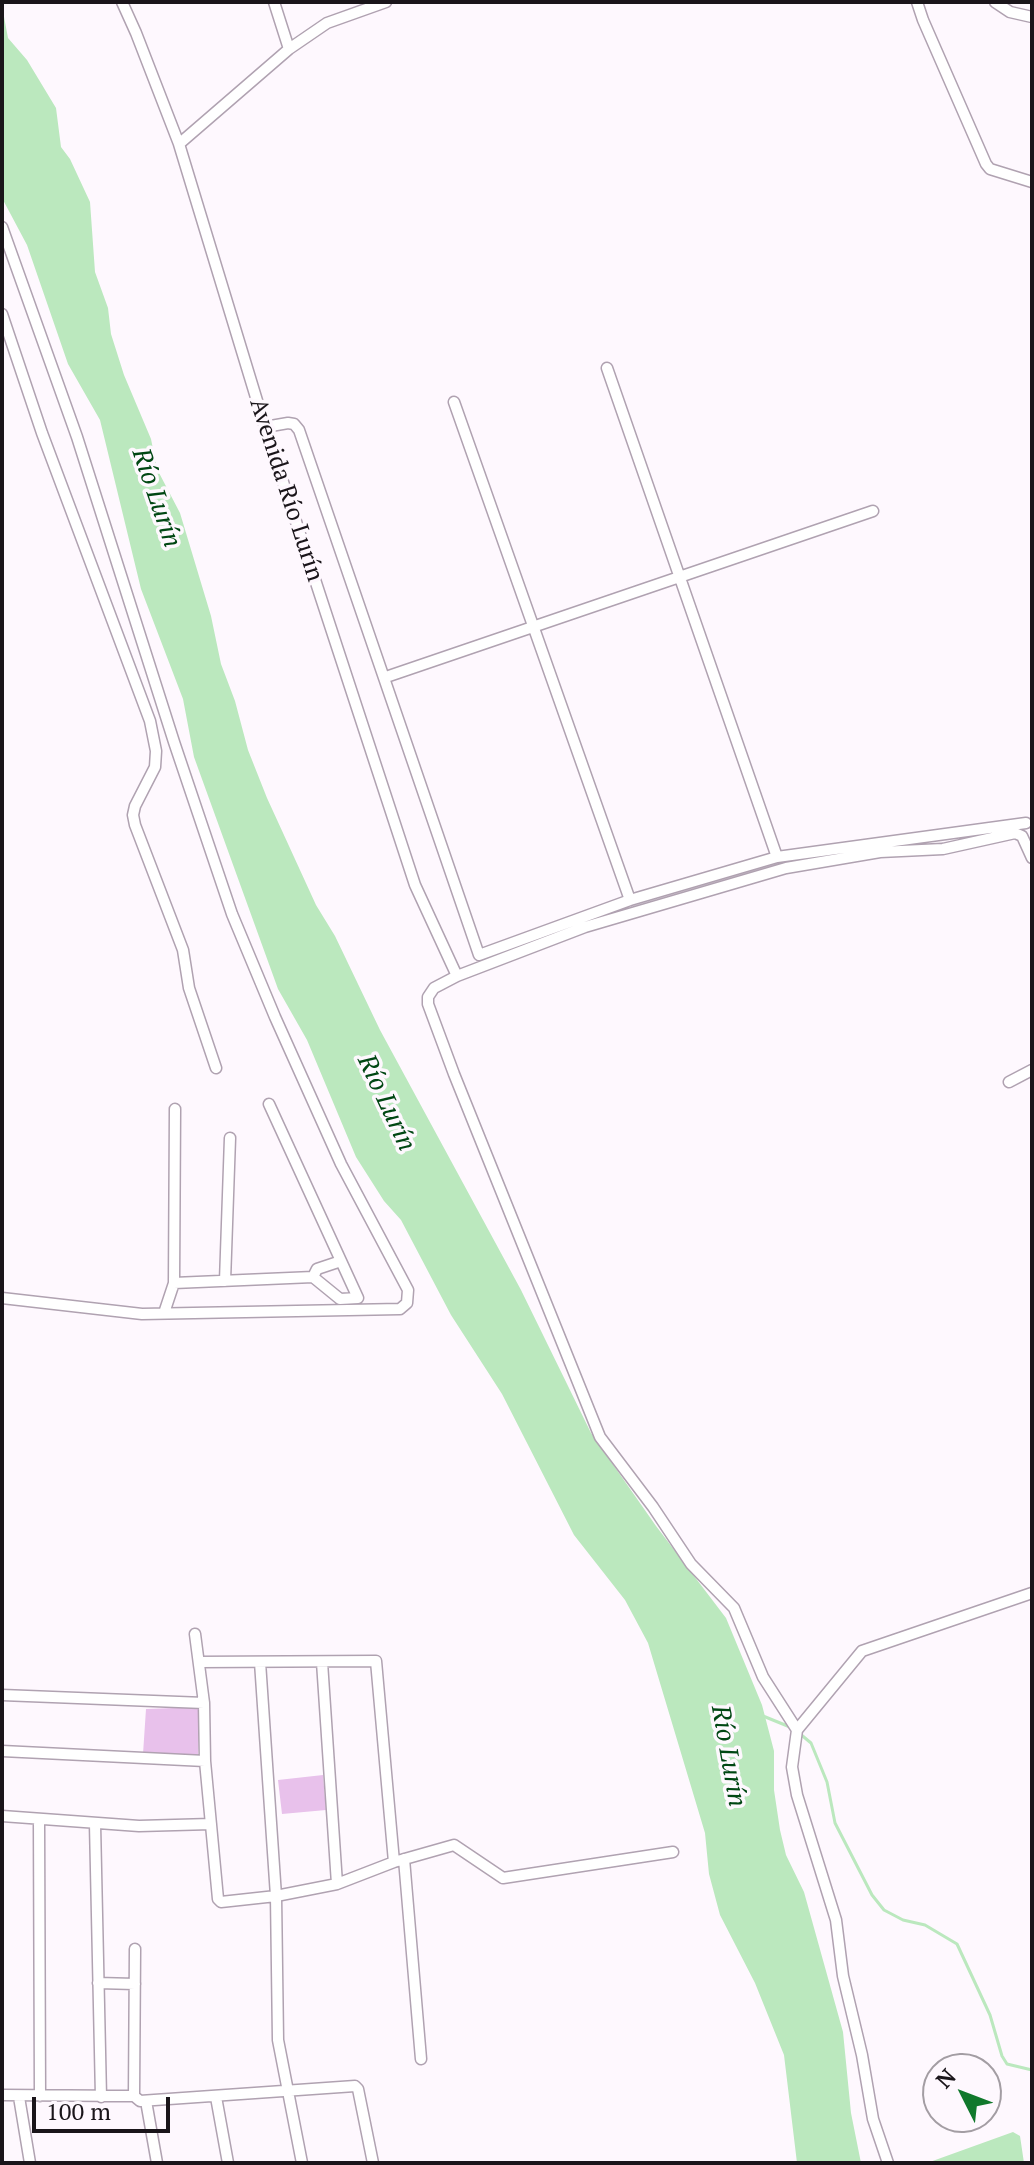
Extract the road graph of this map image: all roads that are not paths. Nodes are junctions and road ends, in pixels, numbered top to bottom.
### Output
1 (122, 2) edge
2 (274, 2) edge
3 (386, 2) edge
4 (917, 2) edge
5 (995, 2) edge
6 (1032, 17) edge
7 (289, 49) junction
8 (179, 144) junction
9 (1032, 182) edge
10 (2, 227) edge
11 (2, 314) edge
12 (607, 368) dead end
13 (454, 402) dead end
14 (265, 427) junction
15 (873, 511) dead end
16 (679, 577) junction
17 (533, 627) junction
18 (386, 677) junction
19 (1026, 823) dead end
20 (777, 857) junction
21 (1032, 858) edge
22 (630, 900) junction
23 (457, 976) junction
24 (216, 1068) dead end
25 (1032, 1070) edge
26 (1009, 1082) dead end
27 (269, 1104) dead end
28 (175, 1109) dead end
29 (230, 1138) dead end
30 (341, 1261) junction
31 (313, 1277) junction
32 (225, 1281) junction
33 (174, 1283) junction
34 (2, 1298) edge
35 (164, 1313) junction
36 (1032, 1593) edge
37 (195, 1634) dead end
38 (199, 1662) junction
39 (260, 1662) junction
40 (322, 1662) junction
41 (2, 1695) edge
42 (204, 1703) junction
43 (797, 1730) junction
44 (2, 1751) edge
45 (205, 1761) junction
46 (2, 1816) edge
47 (39, 1820) junction
48 (95, 1824) junction
49 (211, 1824) junction
50 (673, 1852) dead end
51 (399, 1860) junction
52 (337, 1884) junction
53 (276, 1896) junction
54 (135, 1949) dead end
55 (98, 1983) junction
56 (135, 1984) junction
57 (421, 2059) dead end
58 (287, 2089) junction
59 (2, 2095) edge
60 (40, 2096) junction
61 (134, 2096) junction
62 (19, 2097) junction
63 (101, 2097) junction
64 (216, 2097) junction
65 (146, 2101) junction
66 (30, 2163) edge
67 (157, 2163) edge
68 (228, 2163) edge
69 (302, 2163) edge
70 (373, 2163) edge
71 (888, 2163) edge

1 - 8 street, Avenida Río Lurín
2 - 7 street
3 - 7 street
4 - 9 street
5 - 6 street
7 - 8 street
8 - 14 street, Avenida Río Lurín
10 - 35 street
11 - 24 street
12 - 16 street
13 - 17 street
14 - 18 street
14 - 23 street, Avenida Río Lurín
15 - 16 street
16 - 17 street
16 - 20 street
17 - 18 street
17 - 22 street
18 - 22 street
19 - 20 street
20 - 22 street
21 - 23 street
23 - 43 street
25 - 26 street
27 - 30 street
28 - 33 street
29 - 32 street
30 - 31 street
30 - 31 street
31 - 32 street
32 - 33 street
33 - 35 street
34 - 35 street
36 - 43 street
37 - 38 street
38 - 39 street
38 - 42 street
39 - 40 street
39 - 53 street
40 - 51 street
40 - 52 street
41 - 42 street
42 - 45 street
43 - 71 street
44 - 45 street
45 - 49 street
46 - 47 street
47 - 48 street
47 - 60 street
48 - 49 street
48 - 55 street
49 - 53 street
50 - 51 street
51 - 52 street
51 - 57 street
52 - 53 street
53 - 58 street
54 - 56 street
55 - 56 street
55 - 63 street
56 - 61 street
58 - 64 street
58 - 69 street
58 - 70 street
59 - 62 street
60 - 62 street
60 - 63 street
61 - 63 street
61 - 65 street
62 - 66 street
64 - 65 street
64 - 68 street
65 - 67 street

